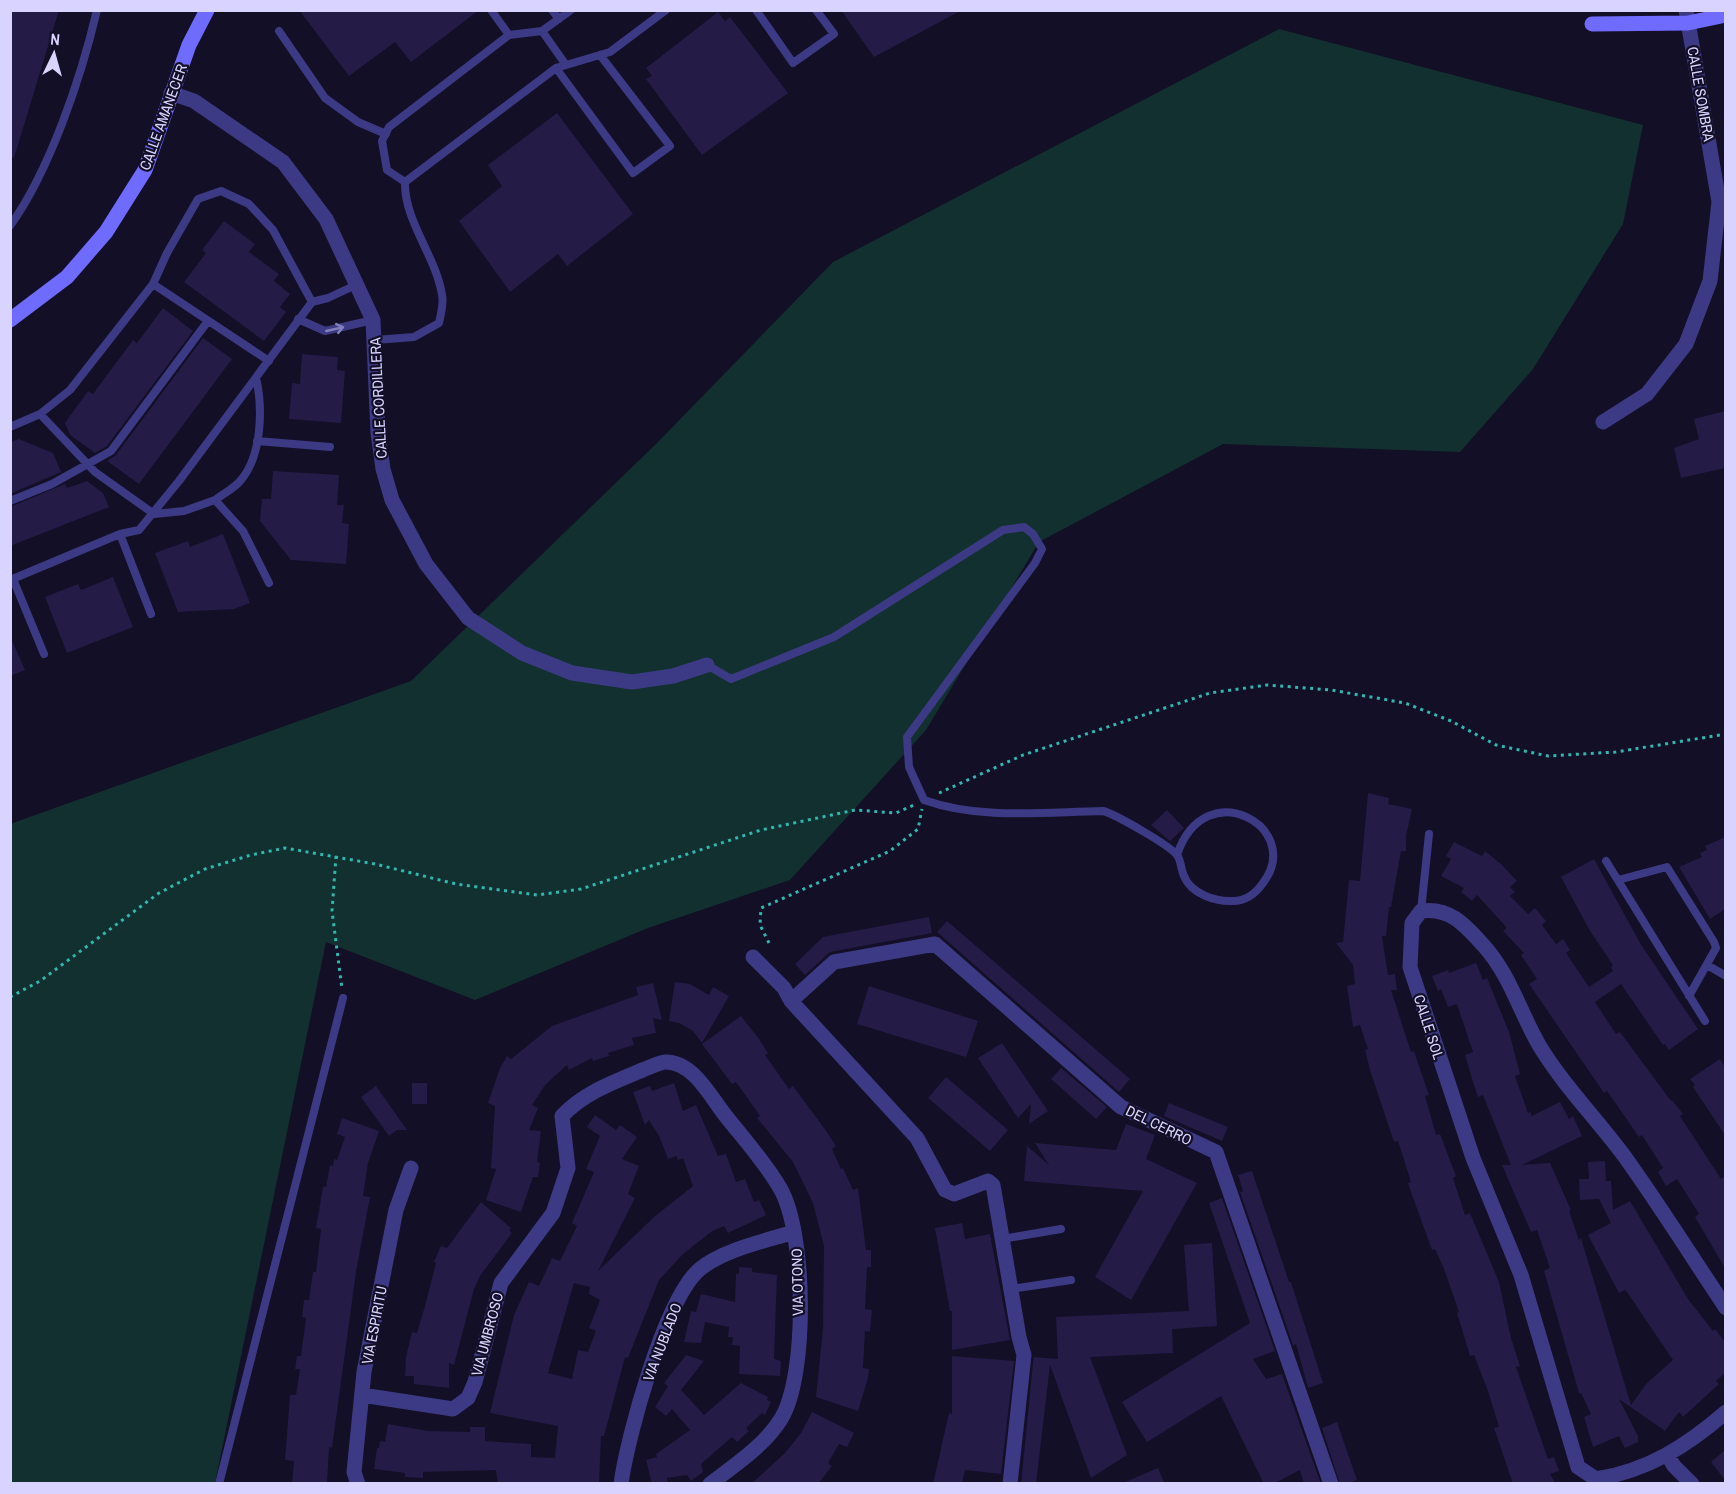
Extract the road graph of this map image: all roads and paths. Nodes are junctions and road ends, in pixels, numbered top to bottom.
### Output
1 (97, 10) edge
2 (207, 10) edge
3 (490, 10) edge
4 (552, 10) edge
5 (571, 10) edge
6 (666, 10) edge
7 (756, 10) edge
8 (816, 10) edge
9 (1725, 15) edge
10 (1687, 17) edge
11 (559, 19) junction
12 (1592, 24) dead end
13 (279, 31) dead end
14 (542, 31) junction
15 (509, 35) junction
16 (600, 55) junction
17 (566, 65) junction
18 (556, 68) junction
19 (171, 93) junction
20 (386, 134) junction
21 (405, 182) junction
22 (10, 226) edge
23 (153, 284) junction
24 (358, 284) junction
25 (312, 302) junction
26 (10, 320) edge
27 (298, 320) junction
28 (373, 320) junction
29 (208, 321) junction
30 (375, 340) junction
31 (268, 361) junction
32 (256, 378) junction
33 (40, 414) junction
34 (1603, 422) dead end
35 (10, 427) edge
36 (257, 441) junction
37 (330, 447) dead end
38 (88, 465) junction
39 (215, 500) junction
40 (10, 501) edge
41 (154, 514) junction
42 (120, 534) junction
43 (12, 580) edge
44 (269, 583) dead end
45 (151, 614) dead end
46 (44, 654) dead end
47 (707, 665) joint
48 (1725, 734) edge
49 (924, 800) junction
50 (1429, 834) dead end
51 (1177, 855) junction
52 (336, 856) junction
53 (1606, 861) dead end
54 (1618, 880) junction
55 (1420, 911) junction
56 (770, 943) dead end
57 (753, 957) dead end
58 (1707, 965) junction
59 (1725, 976) edge
60 (1689, 996) junction
61 (10, 997) edge
62 (343, 998) joint
63 (791, 1001) junction
64 (1705, 1021) dead end
65 (665, 1061) joint
66 (411, 1168) dead end
67 (1061, 1228) dead end
68 (794, 1232) junction
69 (1002, 1239) junction
70 (1071, 1280) dead end
71 (1011, 1289) junction
72 (1725, 1308) edge
73 (362, 1395) junction
74 (1725, 1412) edge
75 (1671, 1461) junction
76 (219, 1484) edge
77 (358, 1484) edge
78 (621, 1484) edge
79 (710, 1484) edge
80 (1010, 1484) edge
81 (1331, 1484) edge
82 (1678, 1484) edge
83 (1692, 1484) edge

1 - 22 lane
2 - 19 street, CALLE AMANECER
3 - 15 lane
4 - 11 lane
5 - 11 lane
6 - 16 lane
7 - 8 lane
9 - 10 street
10 - 12 street
10 - 34 street, CALLE SOMBRA
11 - 14 lane
13 - 20 lane
14 - 15 lane
14 - 17 lane
15 - 20 lane
16 - 17 lane
16 - 18 lane
17 - 18 lane
18 - 21 lane
19 - 24 street, CALLE CORDILLERA
19 - 26 street, CALLE AMANECER
20 - 21 lane
21 - 30 lane
23 - 25 lane
23 - 29 lane
23 - 33 lane
24 - 25 lane
24 - 28 street, CALLE CORDILLERA
25 - 27 lane
27 -> 28 lane
27 - 31 lane
28 - 30 street, CALLE CORDILLERA
29 - 31 lane
29 - 38 lane
30 - 47 street, CALLE CORDILLERA
31 - 32 lane
32 - 36 lane
32 - 41 lane
33 - 35 lane
33 - 38 lane
36 - 37 lane
36 - 39 lane
38 - 40 lane
38 - 41 lane
39 - 41 lane
39 - 44 lane
41 - 42 lane
42 - 43 lane
42 - 45 lane
43 - 46 lane
47 - 49 lane
48 - 49 path
49 - 51 lane
49 - 52 path
49 - 56 path
50 - 55 lane
51 - 51 lane
52 - 61 path
52 - 62 path
53 - 54 lane
54 - 58 lane
54 - 60 lane
55 - 72 street
55 - 75 street, CALLE SOL
57 - 63 street
58 - 59 lane
58 - 60 lane
60 - 64 lane
62 - 76 lane
63 - 69 street
63 - 81 street, DEL CERRO
65 - 68 street, VIA OTONO
65 - 73 street, VIA UMBROSO
66 - 73 street, VIA ESPIRITU
67 - 69 lane
68 - 78 street, VIA NUBLADO
68 - 79 street, VIA OTONO
69 - 71 street
70 - 71 lane
71 - 80 street
73 - 77 street, VIA ESPIRITU
74 - 75 street, CALLE SOL
75 - 82 street
75 - 83 street

